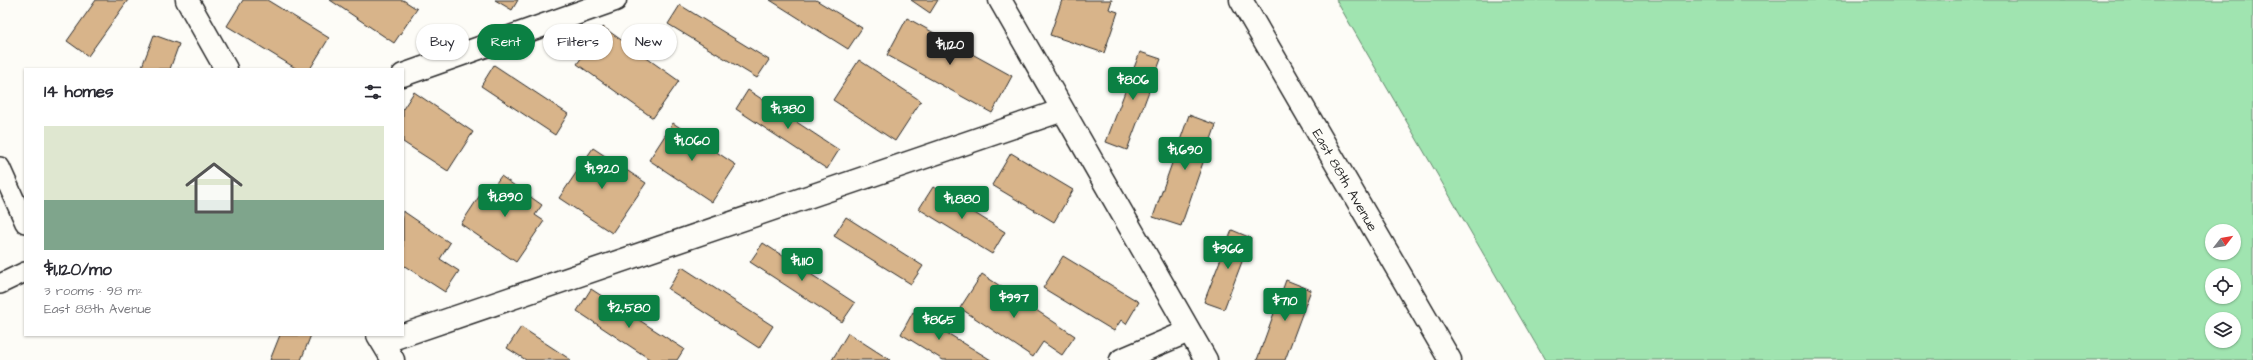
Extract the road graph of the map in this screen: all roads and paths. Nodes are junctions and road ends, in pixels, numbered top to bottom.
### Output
1 (187, 0) edge
2 (615, 0) edge
3 (1000, 0) edge
4 (1241, 0) edge
5 (225, 68) edge
6 (404, 75) edge
7 (1063, 110) junction
8 (0, 167) edge
9 (24, 221) edge
10 (24, 272) edge
11 (0, 284) edge
12 (1189, 331) junction
13 (384, 346) edge
14 (1121, 360) edge
15 (1206, 360) edge
16 (1450, 360) edge

1 - 5 street
2 - 6 street
3 - 7 street
4 - 16 street, East 88th Avenue
7 - 12 street
7 - 13 street
8 - 9 lane
10 - 11 lane
12 - 14 street
12 - 15 street

